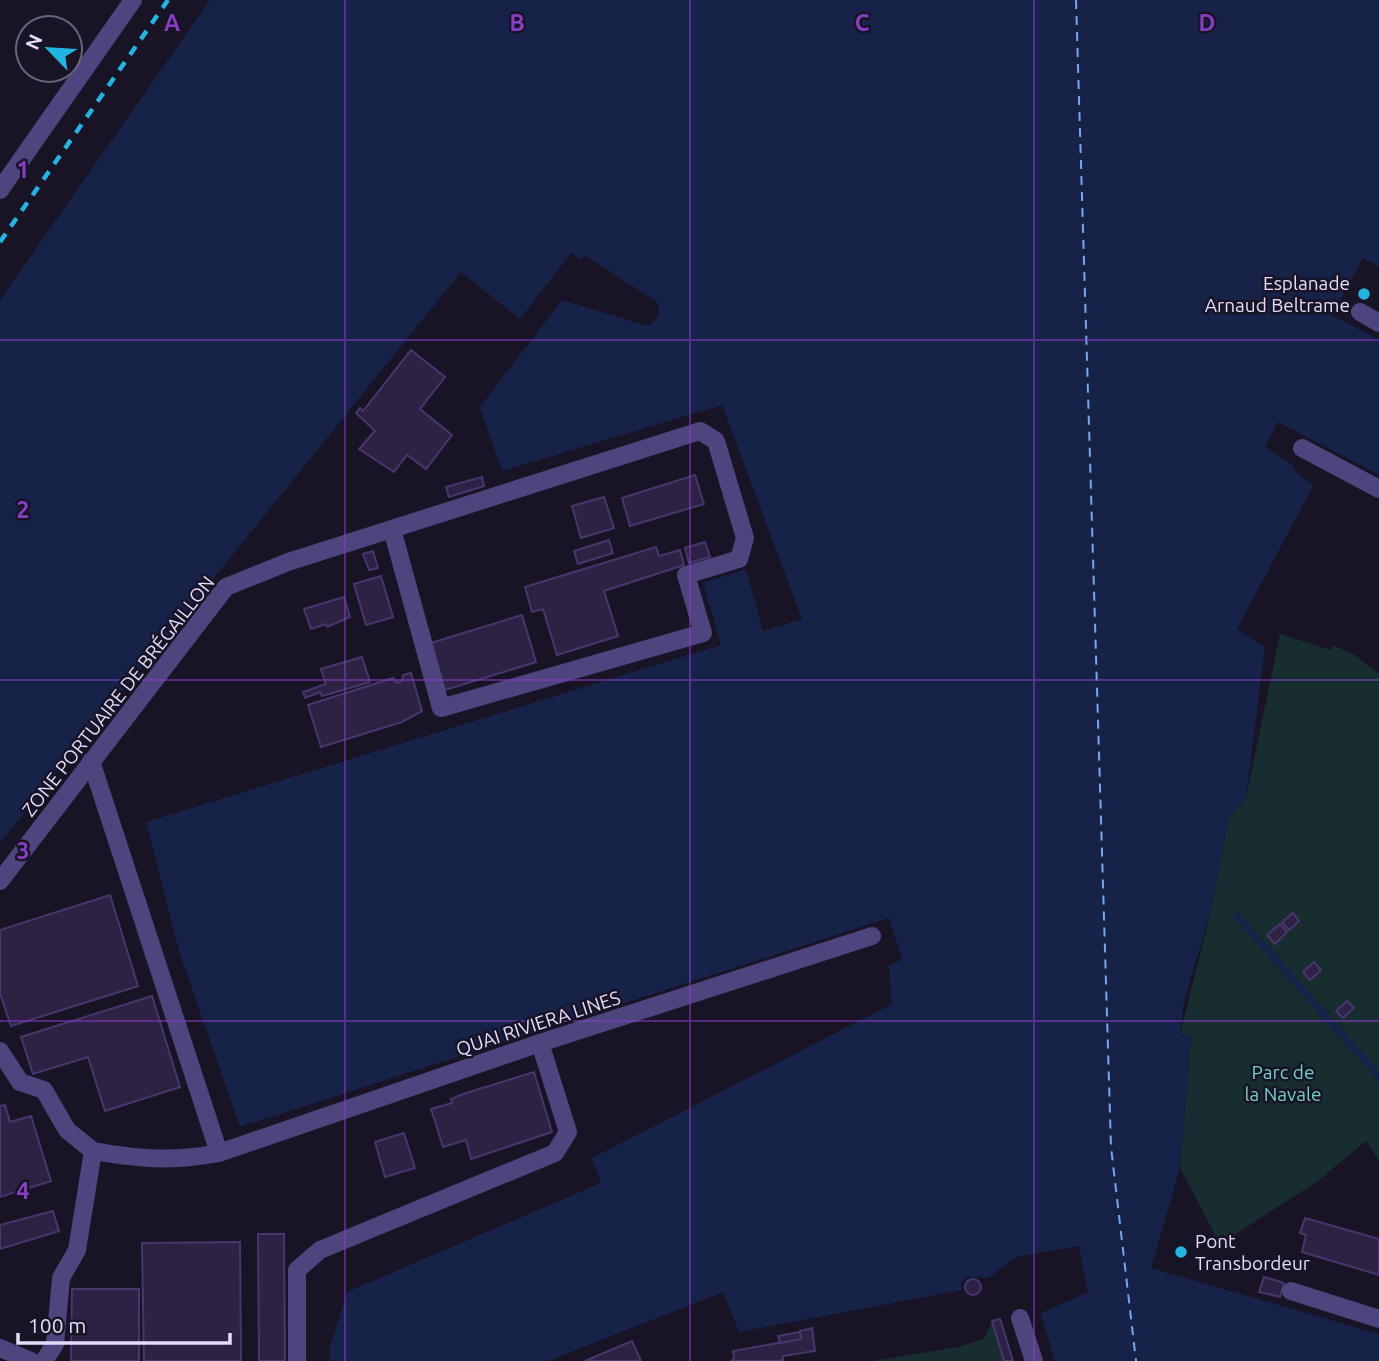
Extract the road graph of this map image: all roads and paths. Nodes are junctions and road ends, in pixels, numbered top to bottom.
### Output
1 (133, 0) edge
2 (0, 190) edge
3 (1360, 312) dead end
4 (1379, 323) edge
5 (1302, 448) dead end
6 (1379, 489) edge
7 (392, 529) junction
8 (91, 761) junction
9 (0, 881) edge
10 (872, 936) dead end
11 (540, 1043) junction
12 (0, 1051) edge
13 (93, 1151) junction
14 (219, 1153) junction
15 (1291, 1291) dead end
16 (1020, 1318) dead end
17 (1379, 1319) edge
18 (0, 1348) edge
19 (31, 1361) edge
20 (44, 1361) edge
21 (297, 1361) edge
22 (1034, 1361) edge

1 - 2 street
3 - 4 street
5 - 6 street
7 - 7 street, ZONE PORTUAIRE DE BRÉGAILLON
7 - 8 street, ZONE PORTUAIRE DE BRÉGAILLON
8 - 9 street, ZONE PORTUAIRE DE BRÉGAILLON
8 - 14 street
10 - 11 street, QUAI RIVIERA LINES
11 - 14 street, QUAI RIVIERA LINES
11 - 21 street
12 - 13 street
13 - 14 street, QUAI RIVIERA LINES
13 - 20 street
15 - 17 street
16 - 22 street
18 - 19 street

